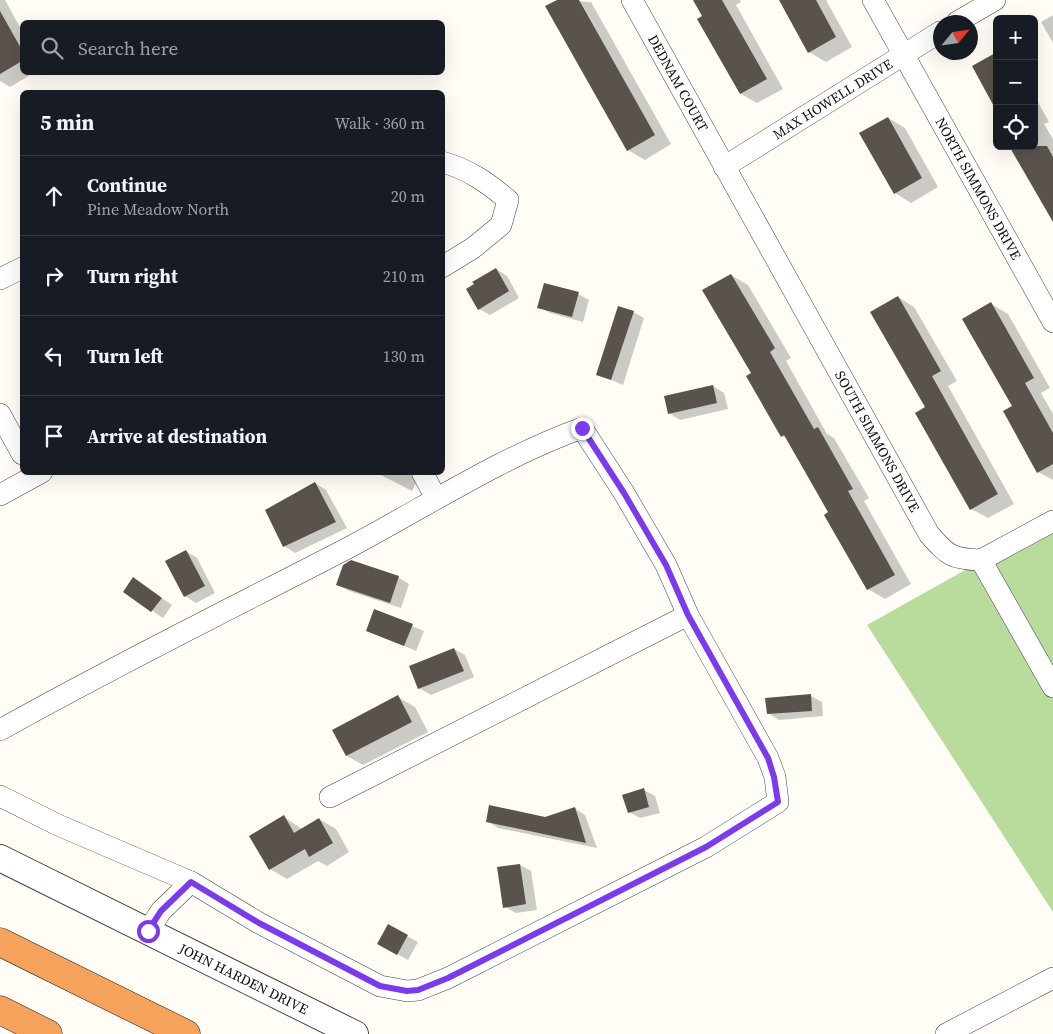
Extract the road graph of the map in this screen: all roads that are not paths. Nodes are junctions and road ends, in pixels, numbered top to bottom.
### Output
1 (632, 0) edge
2 (874, 0) edge
3 (995, 0) edge
4 (969, 15) edge
5 (933, 37) edge
6 (905, 55) junction
7 (445, 163) edge
8 (724, 167) junction
9 (445, 265) edge
10 (20, 269) edge
11 (0, 279) edge
12 (1053, 322) edge
13 (0, 414) edge
14 (20, 450) edge
15 (35, 475) edge
16 (424, 475) edge
17 (0, 494) edge
18 (436, 498) junction
19 (1053, 521) edge
20 (981, 560) junction
21 (688, 615) junction
22 (1053, 688) edge
23 (0, 730) edge
24 (0, 796) edge
25 (330, 797) dead end
26 (0, 858) edge
27 (191, 882) junction
28 (148, 931) junction
29 (0, 942) edge
30 (1053, 978) edge
31 (0, 1010) edge
32 (48, 1034) edge
33 (186, 1034) edge
34 (355, 1034) edge
35 (946, 1034) edge

1 - 8 street, DEDNAM COURT
2 - 6 street, NORTH SIMMONS DRIVE
3 - 4 street
5 - 6 street, MAX HOWELL DRIVE
6 - 8 street, MAX HOWELL DRIVE
6 - 12 street, NORTH SIMMONS DRIVE
7 - 9 street
8 - 20 street, SOUTH SIMMONS DRIVE
10 - 11 street
13 - 14 street
15 - 17 street
16 - 18 street
18 - 21 street
18 - 23 street
19 - 20 street
20 - 22 street
21 - 25 street
21 - 27 street
24 - 27 street
26 - 28 street, JOHN HARDEN DRIVE
27 - 28 street
28 - 34 street, JOHN HARDEN DRIVE
29 - 33 highway
30 - 35 street
31 - 32 highway

